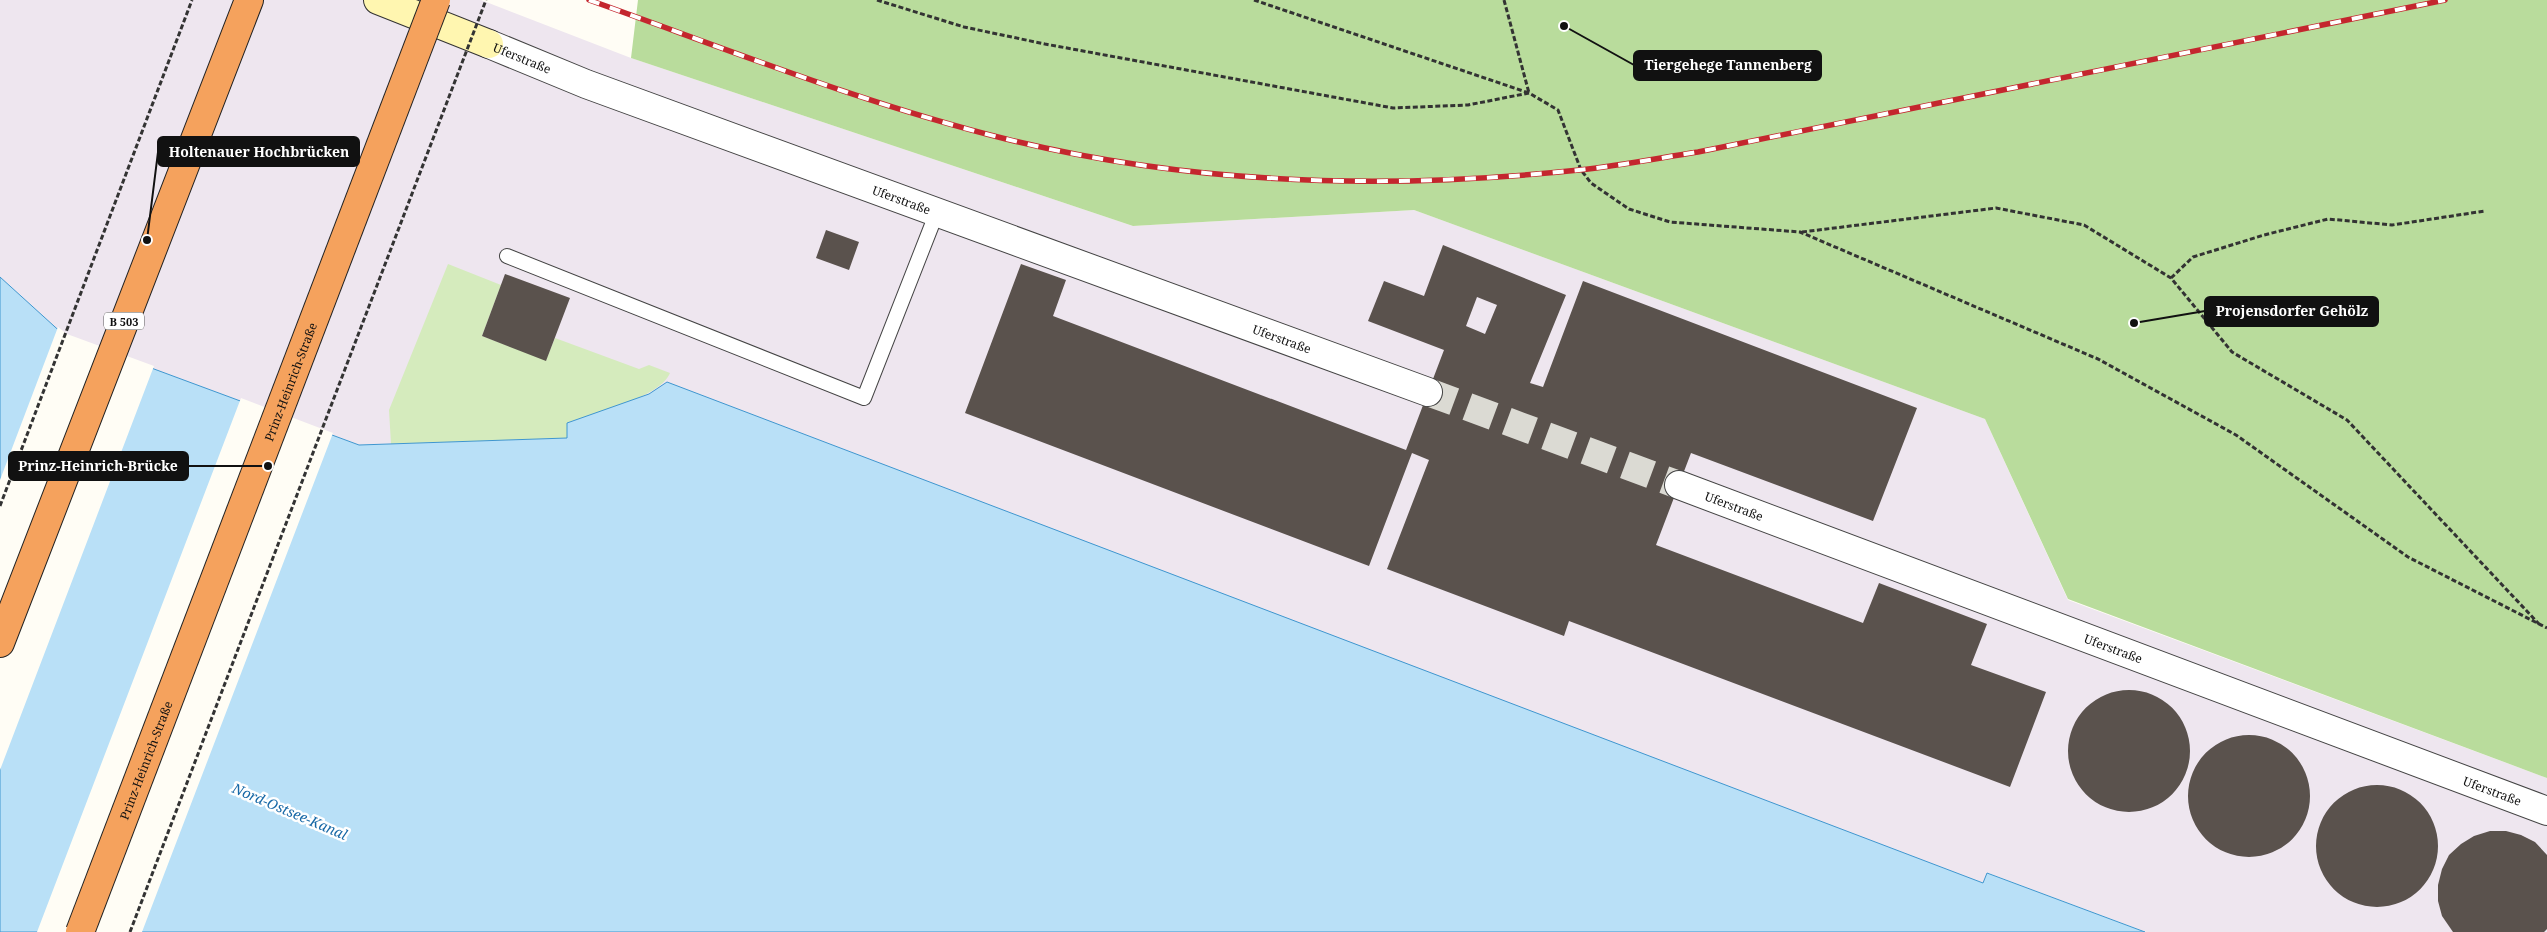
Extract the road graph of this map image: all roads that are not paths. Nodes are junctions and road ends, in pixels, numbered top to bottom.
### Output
1 (249, 0) edge
2 (378, 0) edge
3 (436, 0) edge
4 (937, 212) junction
5 (507, 256) dead end
6 (1428, 392) tunnel mouth
7 (1679, 485) tunnel mouth
8 (0, 642) edge
9 (2547, 812) edge
10 (80, 932) edge

1 - 8 highway, B 503
2 - 4 street, Uferstraße
3 - 10 highway, Prinz-Heinrich-Straße, bridge
4 - 5 lane
4 - 6 street, Uferstraße
7 - 9 street, Uferstraße

